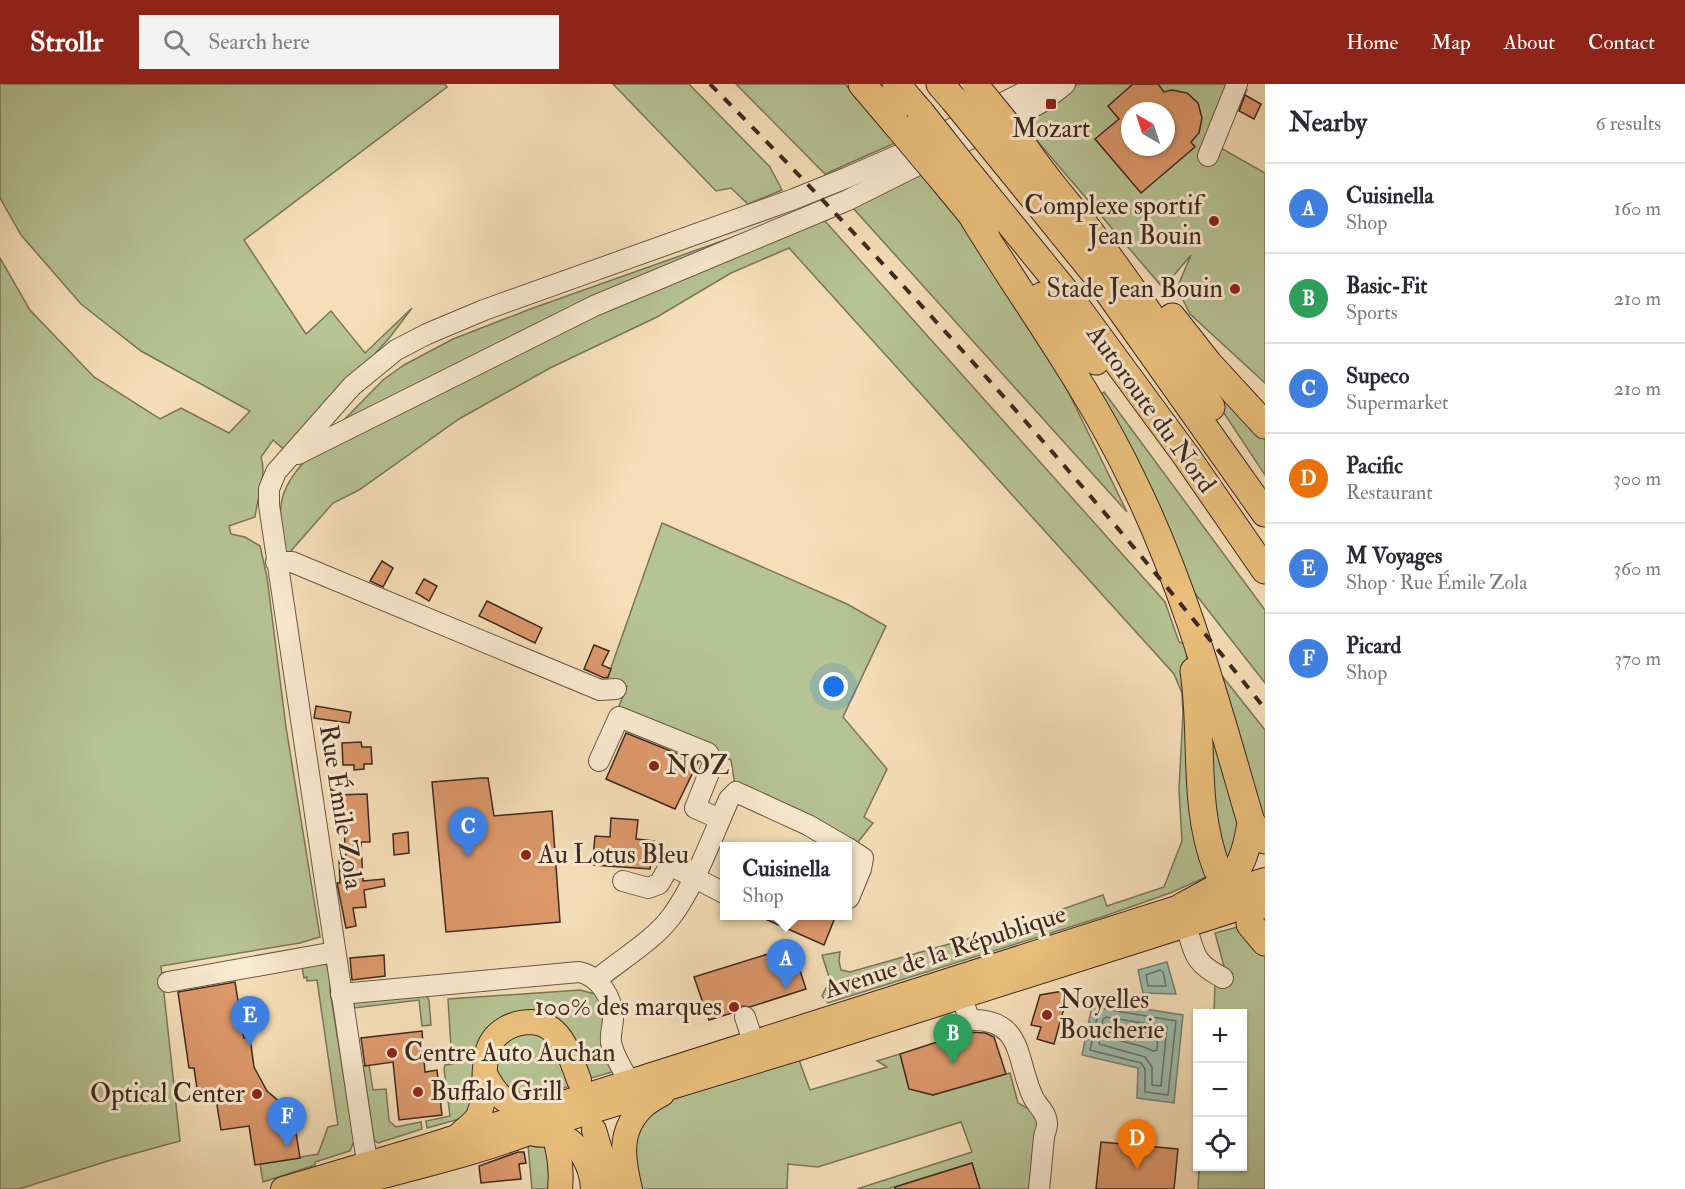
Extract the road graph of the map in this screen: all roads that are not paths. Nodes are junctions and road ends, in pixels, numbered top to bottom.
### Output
1 (862, 84) edge
2 (896, 84) edge
3 (1040, 84) edge
4 (1065, 84) edge
5 (1237, 84) edge
6 (961, 89) edge
7 (1010, 148) junction
8 (1208, 156) dead end
9 (955, 175) junction
10 (974, 219) junction
11 (1265, 425) edge
12 (1187, 457) junction
13 (283, 463) junction
14 (1265, 489) edge
15 (1265, 513) edge
16 (276, 562) junction
17 (1265, 570) edge
18 (1183, 602) junction
19 (616, 689) dead end
20 (599, 761) dead end
21 (720, 819) junction
22 (1258, 831) edge
23 (837, 842) edge
24 (852, 851) edge
25 (1217, 869) dead end
26 (693, 878) junction
27 (1265, 880) edge
28 (623, 881) dead end
29 (720, 891) edge
30 (852, 891) edge
31 (1259, 915) edge
32 (1185, 916) junction
33 (335, 952) junction
34 (1223, 978) dead end
35 (596, 980) junction
36 (168, 982) dead end
37 (341, 994) junction
38 (961, 997) junction
39 (745, 1017) dead end
40 (753, 1041) junction
41 (485, 1074) junction
42 (579, 1080) dead end
43 (629, 1081) junction
44 (666, 1090) junction
45 (542, 1108) junction
46 (594, 1130) dead end
47 (543, 1134) junction
48 (458, 1136) junction
49 (370, 1177) edge
50 (283, 1189) edge
51 (334, 1189) edge
52 (560, 1189) edge
53 (593, 1189) edge
54 (612, 1189) edge
55 (630, 1189) edge
56 (1039, 1189) edge

1 - 9 highway, bridge
2 - 9 highway, Autoroute du Nord, bridge
3 - 13 street, Rue Émile Zola
4 - 13 street
5 - 8 street
6 - 7 highway, bridge
7 - 11 highway
7 - 14 highway
7 - 15 highway, Autoroute du Nord
9 - 10 highway
9 - 12 highway, Autoroute du Nord
10 - 12 highway
10 - 18 highway
12 - 17 highway, Autoroute du Nord
13 - 16 street, Rue Émile Zola
16 - 19 street
16 - 33 street, Rue Émile Zola
18 - 22 highway
18 - 25 highway
20 - 21 street
21 - 23 street
21 - 26 street
22 - 32 highway
24 - 30 street
26 - 28 street
26 - 29 street
26 - 35 street
27 - 32 main road, Avenue de la République
31 - 32 main road, Avenue de la République
32 - 34 street
32 - 38 main road, Avenue de la République
32 - 40 main road, Avenue de la République
33 - 36 street
33 - 37 street, Rue Émile Zola
35 - 37 street
35 - 43 street
37 - 49 street, Rue Émile Zola
38 - 44 main road, Avenue de la République
38 - 56 street
39 - 40 street
40 - 43 main road, Avenue de la République
41 - 42 main road
41 - 45 main road
41 - 48 main road
43 - 45 main road, Avenue de la République
44 - 47 main road, Avenue de la République
44 - 55 main road
45 - 48 main road, Avenue de la République
46 - 54 main road
47 - 49 main road, Avenue de la République
47 - 52 main road
47 - 53 main road
48 - 49 main road, Avenue de la République
49 - 50 main road
49 - 51 main road

